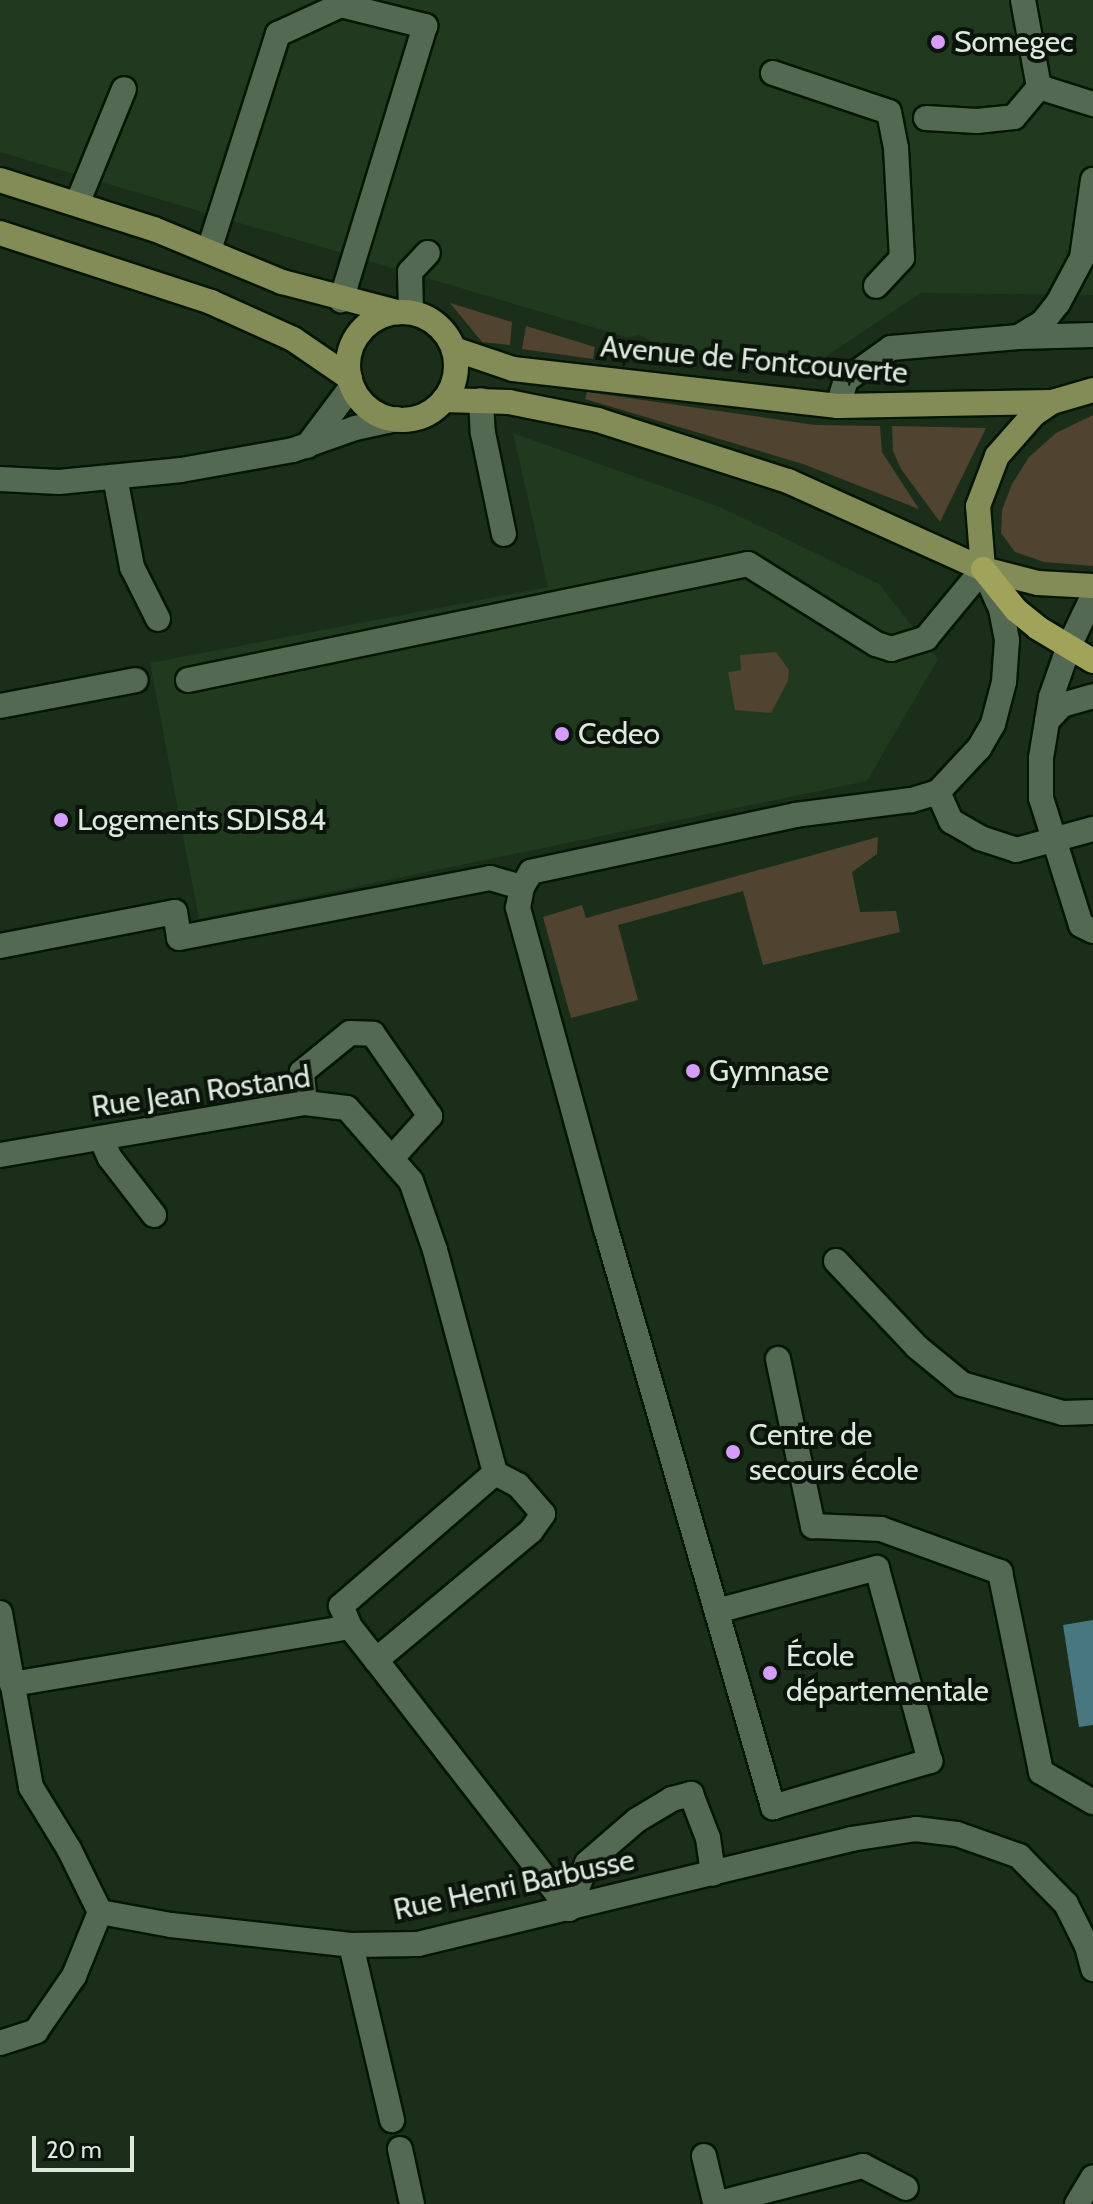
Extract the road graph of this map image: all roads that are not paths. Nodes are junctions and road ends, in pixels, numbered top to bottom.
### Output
1 (1023, 0) edge
2 (773, 73) dead end
3 (1039, 87) junction
4 (124, 89) dead end
5 (1093, 104) edge
6 (926, 118) dead end
7 (0, 180) edge
8 (1093, 180) edge
9 (77, 204) junction
10 (0, 233) edge
11 (209, 250) junction
12 (428, 253) dead end
13 (1088, 268) edge
14 (876, 286) dead end
15 (341, 300) junction
16 (404, 312) junction
17 (1093, 335) edge
18 (1019, 337) junction
19 (454, 349) junction
20 (351, 382) junction
21 (1093, 390) edge
22 (444, 400) junction
23 (481, 400) junction
24 (1052, 402) junction
25 (838, 406) junction
26 (397, 419) junction
27 (307, 446) junction
28 (115, 477) junction
29 (0, 479) edge
30 (504, 534) dead end
31 (983, 569) junction
32 (1093, 586) edge
33 (1093, 596) edge
34 (158, 619) dead end
35 (1069, 646) junction
36 (1093, 661) edge
37 (136, 680) dead end
38 (188, 680) dead end
39 (1093, 696) edge
40 (0, 706) edge
41 (1047, 721) junction
42 (938, 792) junction
43 (1093, 829) edge
44 (1055, 841) junction
45 (522, 887) junction
46 (1093, 931) edge
47 (0, 946) edge
48 (305, 1103) junction
49 (101, 1138) junction
50 (0, 1155) edge
51 (393, 1157) junction
52 (154, 1215) dead end
53 (836, 1261) dead end
54 (778, 1359) dead end
55 (1093, 1412) edge
56 (495, 1473) junction
57 (717, 1611) junction
58 (0, 1613) edge
59 (350, 1627) junction
60 (376, 1660) junction
61 (12, 1684) junction
62 (10, 1731) edge
63 (1093, 1802) edge
64 (713, 1874) junction
65 (569, 1909) junction
66 (100, 1912) junction
67 (351, 1945) junction
68 (1093, 1969) edge
69 (0, 2043) edge
70 (392, 2120) dead end
71 (400, 2149) dead end
72 (704, 2156) dead end
73 (1093, 2177) edge
74 (906, 2188) dead end
75 (715, 2203) edge
76 (412, 2204) edge
77 (1077, 2204) edge

1 - 3 street
2 - 14 street
3 - 5 street
3 - 6 street
4 - 9 street
7 - 9 main road
8 - 13 street
9 - 11 main road
10 - 20 main road
11 - 15 main road
11 - 15 street
12 - 16 street
13 - 18 street
15 - 16 main road
16 - 19 main road
16 - 20 main road
17 - 18 street
18 - 25 street
19 - 22 main road
19 - 25 main road, Avenue de Fontcouverte
20 - 26 main road
20 - 27 street
21 - 24 main road
22 - 23 main road
22 - 26 main road
23 - 30 street
23 - 31 main road
24 - 25 main road, Avenue de Fontcouverte
24 - 31 main road
26 - 27 street
27 - 28 street
28 - 29 street
28 - 34 street
31 - 32 main road
31 - 35 highway
31 - 38 street
31 - 42 street
33 - 35 street
35 - 36 highway
35 - 41 street
37 - 40 street
39 - 41 street
41 - 44 street
42 - 44 street
42 - 45 street
43 - 44 street
44 - 46 street
45 - 47 street
45 - 57 street
48 - 49 street, Rue Jean Rostand
48 - 51 street, Rue Jean Rostand
48 - 51 street
49 - 50 street, Rue Jean Rostand
49 - 52 street
51 - 56 street, Rue Jean Rostand
53 - 55 street
54 - 63 street
56 - 59 street
56 - 60 street
57 - 57 street
58 - 61 street
59 - 60 street
59 - 61 street
60 - 65 street
61 - 62 street
62 - 66 street
64 - 65 street, Rue Henri Barbusse
64 - 65 street
64 - 68 street, Rue Henri Barbusse
65 - 67 street, Rue Henri Barbusse
66 - 67 street, Rue Henri Barbusse
66 - 69 street
67 - 70 street
71 - 76 street
72 - 75 street
73 - 77 street
74 - 75 street

